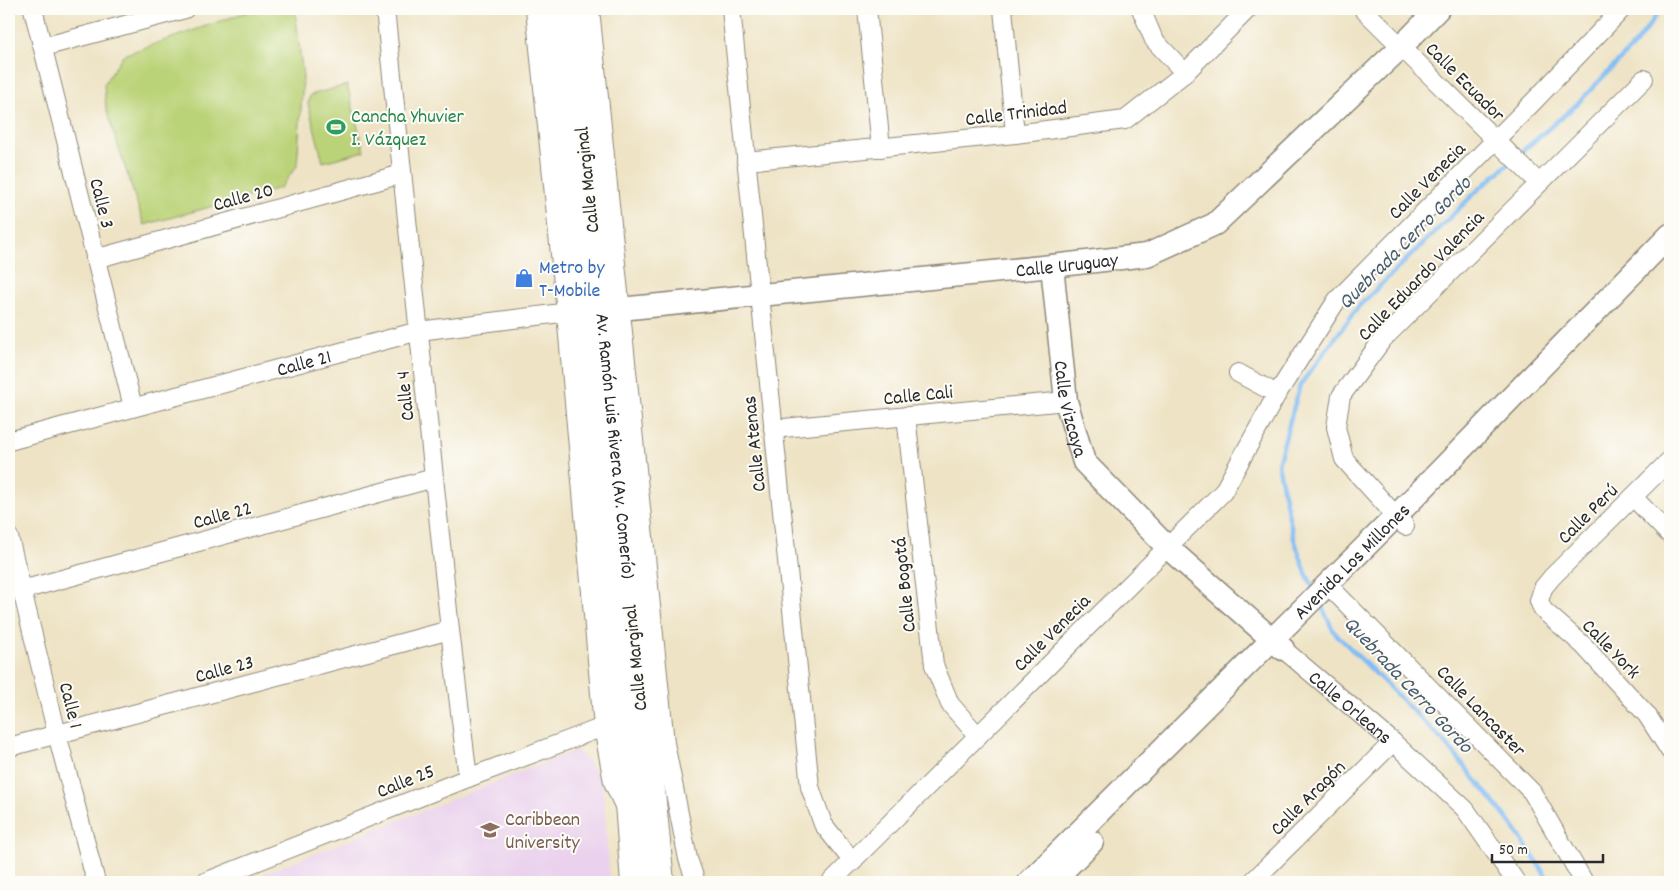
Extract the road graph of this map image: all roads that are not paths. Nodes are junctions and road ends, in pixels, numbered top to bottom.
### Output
1 (33, 9) edge
2 (185, 9) edge
3 (386, 9) edge
4 (535, 9) edge
5 (552, 9) edge
6 (573, 9) edge
7 (590, 9) edge
8 (731, 9) edge
9 (867, 9) edge
10 (1003, 9) edge
11 (1141, 9) edge
12 (1248, 9) edge
13 (1363, 9) edge
14 (1438, 9) edge
15 (1622, 9) edge
16 (43, 47) junction
17 (1401, 47) junction
18 (1185, 72) junction
19 (1644, 79) dead end
20 (1015, 134) junction
21 (1495, 140) junction
22 (881, 148) junction
23 (746, 161) junction
24 (402, 174) junction
25 (1539, 183) junction
26 (1670, 235) edge
27 (1670, 256) edge
28 (95, 259) junction
29 (1052, 266) junction
30 (760, 295) junction
31 (593, 311) junction
32 (419, 332) junction
33 (1238, 374) dead end
34 (1277, 394) junction
35 (1066, 401) junction
36 (133, 407) junction
37 (906, 416) junction
38 (773, 429) junction
39 (9, 441) edge
40 (1670, 460) edge
41 (434, 478) junction
42 (1633, 497) junction
43 (1401, 521) junction
44 (1670, 535) edge
45 (9, 537) edge
46 (1167, 547) junction
47 (1333, 589) junction
48 (22, 590) junction
49 (1539, 601) joint
50 (450, 630) junction
51 (1277, 645) junction
52 (613, 726) junction
53 (57, 734) junction
54 (978, 736) junction
55 (1393, 742) junction
56 (9, 747) edge
57 (1670, 751) edge
58 (468, 778) junction
59 (853, 862) junction
60 (96, 882) edge
61 (205, 882) edge
62 (635, 882) edge
63 (660, 882) edge
64 (696, 882) edge
65 (831, 882) edge
66 (1029, 882) edge
67 (1052, 882) edge
68 (1252, 882) edge
69 (1516, 882) edge
70 (1584, 882) edge

1 - 16 street, Calle 3
2 - 16 street
3 - 24 street, Calle 4
4 - 31 street, Calle Marginal
5 - 31 main road, Av. Ramón Luis Rivera (Av. Comerío)
6 - 31 main road, Av. Ramón Luis Rivera (Av. Comerío)
7 - 31 street, Calle Marginal
8 - 23 street, Calle Atenas
9 - 22 street
10 - 20 street
11 - 18 street
12 - 18 street, Calle Trinidad
13 - 17 street, Calle Ecuador
14 - 17 street, Calle Uruguay
15 - 21 street, Calle Venecia
16 - 28 street, Calle 3
17 - 21 street, Calle Ecuador
17 - 29 street, Calle Uruguay
18 - 20 street, Calle Trinidad
19 - 25 street, Calle Eduardo Valencia
20 - 22 street, Calle Trinidad
21 - 25 street, Calle Ecuador
21 - 34 street, Calle Venecia
22 - 23 street, Calle Trinidad
23 - 30 street, Calle Atenas
24 - 28 street, Calle 20
24 - 32 street, Calle 4
25 - 43 street, Calle Eduardo Valencia
26 - 43 street, Avenida Los Millones
27 - 43 street, Avenida Los Millones
28 - 36 street, Calle 3
29 - 30 street, Calle Uruguay
29 - 35 street, Calle Vizcaya
30 - 31 street, Calle Uruguay
30 - 38 street, Calle Atenas
31 - 32 street, Calle 21
31 - 52 main road, Av. Ramón Luis Rivera (Av. Comerío)
31 - 63 main road, Av. Ramón Luis Rivera (Av. Comerío)
31 - 64 street, Calle Marginal
32 - 36 street, Calle 21
32 - 41 street, Calle 4
33 - 34 street
34 - 46 street, Calle Venecia
35 - 37 street, Calle Cali
35 - 46 street, Calle Vizcaya
36 - 39 street, Calle 21
37 - 38 street, Calle Cali
37 - 54 street, Calle Bogotá
38 - 59 street, Calle Atenas
40 - 42 street, Calle Perú
41 - 48 street, Calle 22
41 - 50 street, Calle 4
42 - 44 street
42 - 49 street, Calle Perú
43 - 47 street, Avenida Los Millones
45 - 48 street, Calle 1
46 - 51 street, Calle Orleans
46 - 54 street, Calle Venecia
47 - 51 street, Avenida Los Millones
47 - 70 street, Calle Lancaster
48 - 53 street, Calle 1
49 - 57 street, Calle York
50 - 53 street, Calle 23
50 - 58 street, Calle 4
51 - 55 street, Calle Orleans
51 - 66 street, Avenida Los Millones
51 - 67 street, Avenida Los Millones
52 - 58 street, Calle 25
52 - 62 main road, Av. Ramón Luis Rivera (Av. Comerío)
53 - 56 street, Calle 23
53 - 60 street, Calle 1
54 - 59 street, Calle Venecia
55 - 68 street, Calle Aragón
55 - 69 street, Calle Orleans
58 - 61 street, Calle 25
59 - 65 street, Calle Venecia

